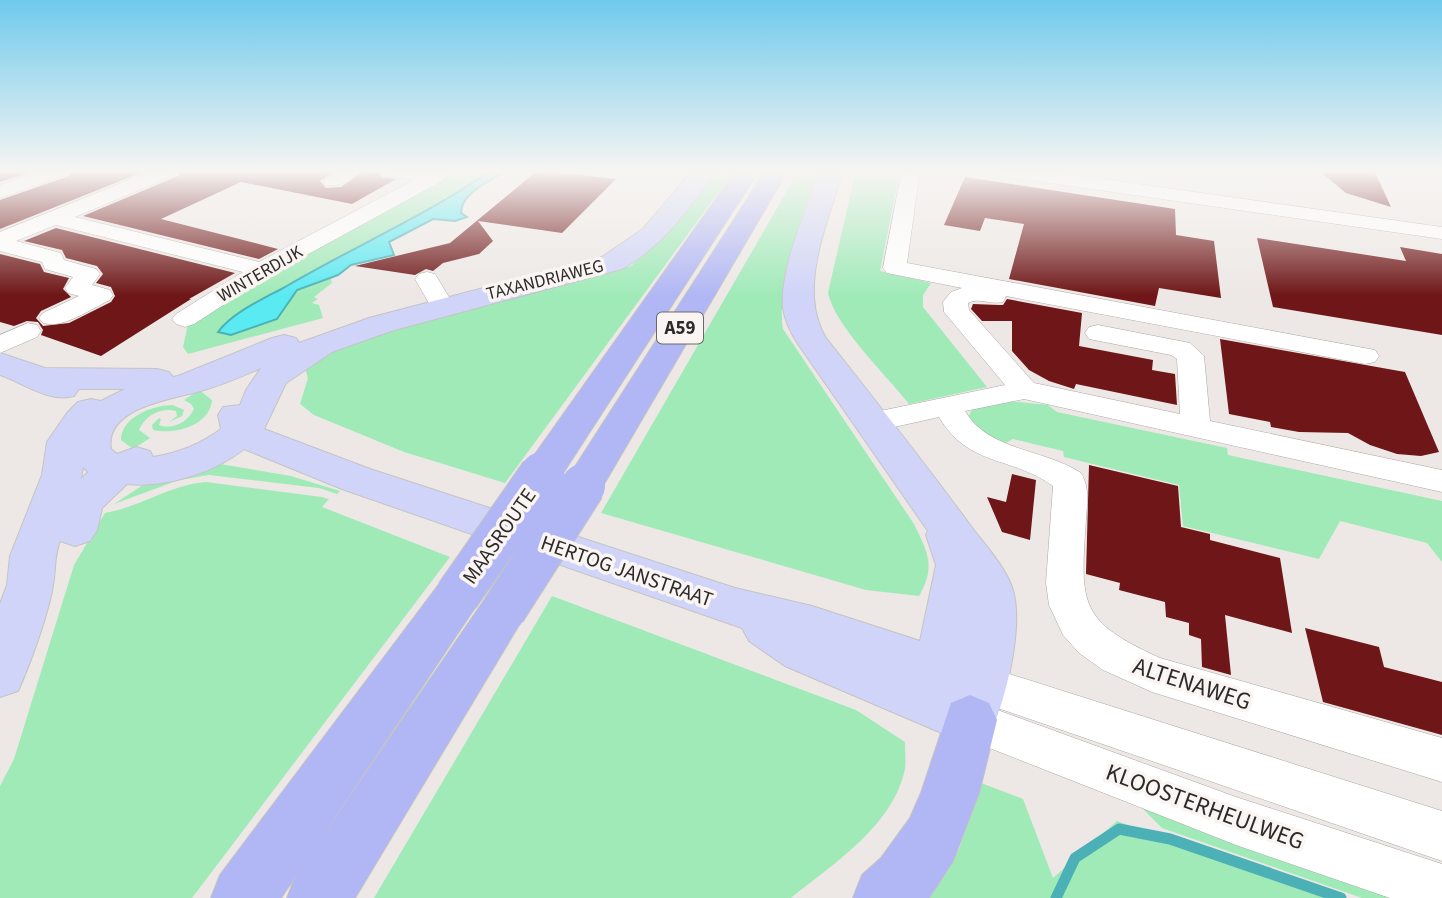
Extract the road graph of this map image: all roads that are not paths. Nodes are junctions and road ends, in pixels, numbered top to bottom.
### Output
1 (70, 212) edge
2 (370, 212) edge
3 (672, 212) edge
4 (723, 212) edge
5 (748, 212) edge
6 (820, 212) edge
7 (904, 212) edge
8 (1294, 212) edge
9 (55, 218) junction
10 (1442, 233) edge
11 (0, 242) edge
12 (262, 270) junction
13 (427, 279) dead end
14 (1048, 306) dead end
15 (443, 307) junction
16 (52, 318) dead end
17 (185, 319) dead end
18 (28, 331) dead end
19 (349, 333) junction
20 (1098, 333) dead end
21 (0, 345) edge
22 (1365, 356) dead end
23 (0, 363) edge
24 (186, 376) junction
25 (41, 378) junction
26 (1024, 390) junction
27 (947, 405) junction
28 (248, 415) junction
29 (872, 422) junction
30 (86, 424) junction
31 (1196, 429) junction
32 (282, 451) junction
33 (204, 454) junction
34 (135, 470) junction
35 (563, 480) junction
36 (1442, 481) edge
37 (30, 584) junction
38 (481, 603) junction
39 (0, 675) edge
40 (964, 691) junction
41 (1442, 760) edge
42 (1442, 836) edge
43 (1442, 890) edge
44 (243, 898) edge
45 (319, 898) edge
46 (885, 898) edge

1 - 9 street
2 - 12 street, WINTERDIJK
3 - 15 main road, TAXANDRIAWEG
4 - 35 highway, MAASROUTE / A59
5 - 35 highway, MAASROUTE / A59
6 - 29 main road
7 - 22 street
8 - 10 street
9 - 11 street
9 - 12 street
11 - 16 street
12 - 17 street, WINTERDIJK
13 - 15 street
14 - 26 street
15 - 19 main road, TAXANDRIAWEG
18 - 21 street
19 - 24 main road, TAXANDRIAWEG
19 - 28 main road, TAXANDRIAWEG
20 - 31 street
23 - 25 main road
24 - 25 main road
24 - 28 main road
24 - 30 main road
24 - 30 main road
25 - 30 main road
26 - 27 street
26 - 31 street
27 - 29 street
27 - 41 street, ALTENAWEG
28 - 32 main road, HERTOG JANSTRAAT
28 - 33 main road
28 - 34 main road
29 - 40 main road
30 - 34 main road
30 - 37 main road
31 - 36 street
32 - 33 main road, HERTOG JANSTRAAT
32 - 40 main road, HERTOG JANSTRAAT
33 - 34 main road
34 - 37 main road
35 - 38 highway, MAASROUTE / A59, bridge
37 - 39 main road
38 - 44 highway, MAASROUTE / A59
38 - 45 highway, MAASROUTE / A59
40 - 42 street, KLOOSTERHEULWEG
40 - 43 street, KLOOSTERHEULWEG
40 - 46 highway

